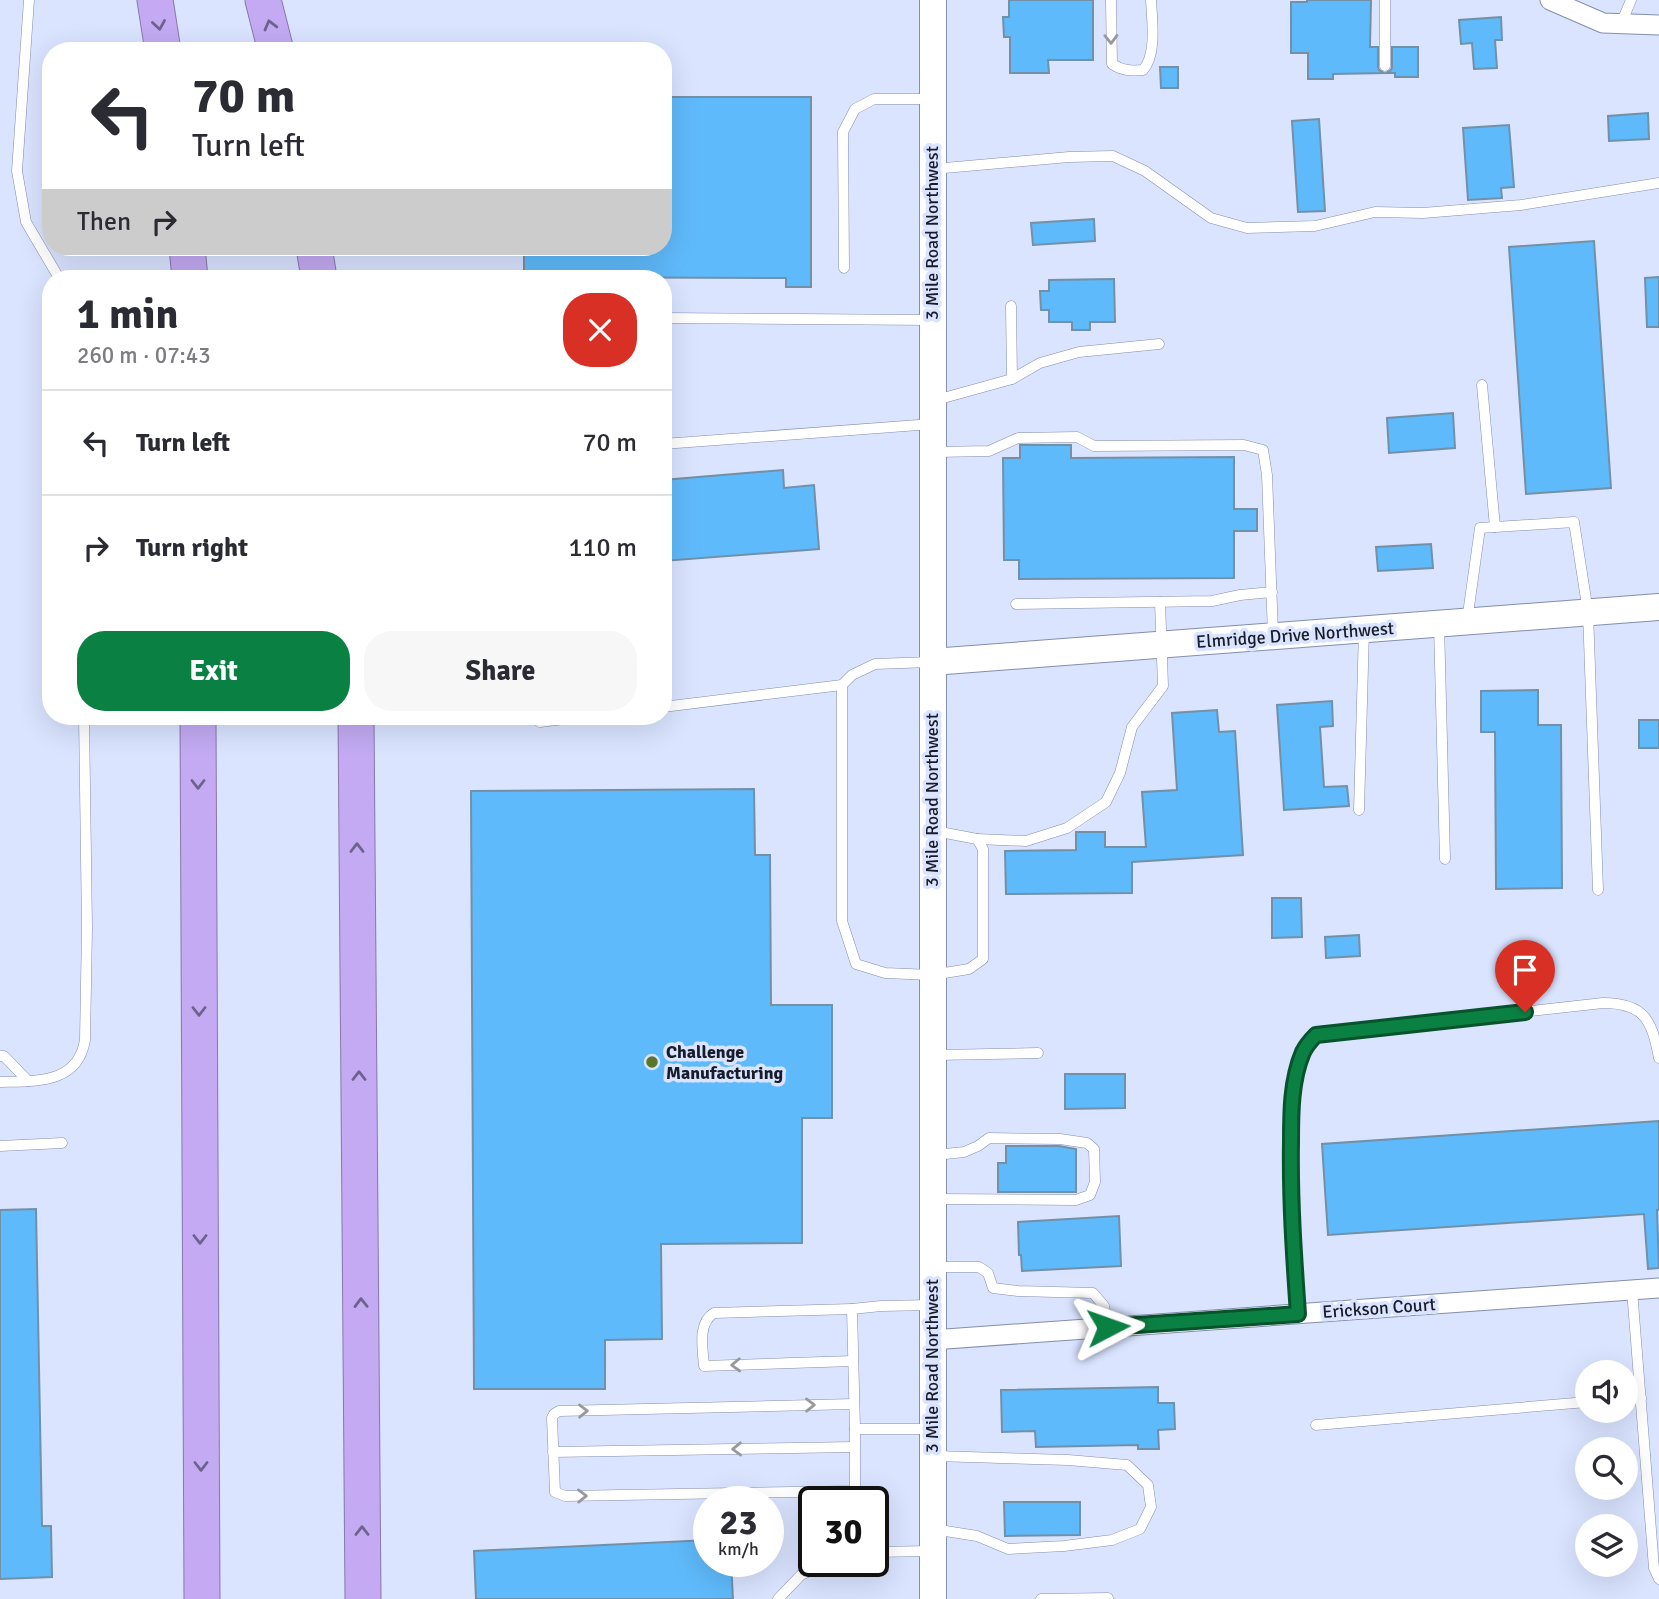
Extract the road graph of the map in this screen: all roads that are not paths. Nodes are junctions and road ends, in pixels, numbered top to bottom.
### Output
1 (29, 0) edge
2 (155, 0) edge
3 (263, 0) edge
4 (933, 0) edge
5 (1111, 0) edge
6 (1152, 0) edge
7 (1385, 0) edge
8 (1550, 0) edge
9 (1631, 0) edge
10 (1576, 5) edge
11 (1620, 24) junction
12 (1659, 25) edge
13 (162, 42) edge
14 (274, 42) edge
15 (1385, 66) dead end
16 (933, 99) junction
17 (932, 169) junction
18 (1659, 183) edge
19 (42, 249) edge
20 (844, 268) dead end
21 (1012, 306) dead end
22 (672, 318) edge
23 (932, 320) junction
24 (1160, 344) dead end
25 (1012, 379) junction
26 (1482, 385) dead end
27 (932, 413) junction
28 (672, 443) edge
29 (932, 452) junction
30 (1495, 527) junction
31 (1272, 593) junction
32 (1160, 602) junction
33 (1016, 604) dead end
34 (1659, 607) edge
35 (1588, 612) junction
36 (1467, 621) junction
37 (1439, 624) junction
38 (1364, 629) junction
39 (1273, 636) junction
40 (1160, 645) junction
41 (932, 662) junction
42 (842, 685) junction
43 (672, 706) edge
44 (84, 725) edge
45 (198, 725) edge
46 (356, 725) edge
47 (1359, 810) dead end
48 (932, 831) junction
49 (977, 839) junction
50 (1445, 859) dead end
51 (1598, 890) dead end
52 (932, 975) junction
53 (1038, 1053) dead end
54 (932, 1055) junction
55 (0, 1056) edge
56 (1659, 1058) edge
57 (28, 1081) junction
58 (0, 1082) edge
59 (62, 1143) dead end
60 (0, 1146) edge
61 (932, 1155) junction
62 (932, 1199) junction
63 (932, 1266) junction
64 (1659, 1288) edge
65 (1632, 1290) junction
66 (932, 1305) junction
67 (852, 1309) junction
68 (1298, 1314) junction
69 (1108, 1327) junction
70 (932, 1340) junction
71 (853, 1361) junction
72 (1638, 1398) edge
73 (1641, 1398) junction
74 (1575, 1403) edge
75 (854, 1404) junction
76 (1316, 1425) dead end
77 (855, 1429) junction
78 (932, 1429) junction
79 (854, 1447) junction
80 (553, 1452) junction
81 (932, 1456) junction
82 (932, 1540) junction
83 (889, 1549) edge
84 (798, 1577) edge
85 (1659, 1578) edge
86 (1108, 1598) edge
87 (202, 1599) edge
88 (363, 1599) edge
89 (778, 1599) edge
90 (933, 1599) edge
91 (1041, 1599) edge

1 - 19 lane
2 -> 13 highway
14 -> 3 highway
4 - 16 main road, 3 Mile Road Northwest
5 -> 6 lane
7 - 15 lane
8 - 10 street
9 - 11 lane
10 - 11 street
11 - 12 street
16 - 17 main road, 3 Mile Road Northwest
16 - 20 lane
17 - 18 lane
17 - 23 main road, 3 Mile Road Northwest
21 - 25 lane
22 - 23 lane
23 - 27 main road, 3 Mile Road Northwest
24 - 25 lane
25 - 27 lane
26 - 30 lane
27 - 28 lane
27 - 29 main road, 3 Mile Road Northwest
29 - 31 lane
29 - 41 main road, 3 Mile Road Northwest
30 - 35 lane
30 - 36 lane
31 - 32 lane
31 - 39 lane
32 - 33 lane
32 - 40 lane
34 - 35 main road, Elmridge Drive Northwest
35 - 36 main road, Elmridge Drive Northwest
35 - 51 lane
36 - 37 main road, Elmridge Drive Northwest
37 - 38 main road, Elmridge Drive Northwest
37 - 50 lane
38 - 39 main road, Elmridge Drive Northwest
38 - 47 lane
39 - 40 main road, Elmridge Drive Northwest
40 - 41 main road, Elmridge Drive Northwest
40 - 49 lane
41 - 42 lane
41 - 48 main road, 3 Mile Road Northwest
42 - 43 lane
42 - 52 lane
44 - 57 lane
45 -> 87 highway
88 -> 46 highway
48 - 49 lane
48 - 52 main road, 3 Mile Road Northwest
49 - 52 lane
52 - 54 main road, 3 Mile Road Northwest
53 - 54 lane
54 - 61 main road, 3 Mile Road Northwest
55 - 57 lane
56 - 68 lane
57 - 58 lane
59 - 60 lane
61 - 62 main road, 3 Mile Road Northwest
61 - 62 lane
62 - 63 main road, 3 Mile Road Northwest
63 - 66 main road, 3 Mile Road Northwest
63 - 69 lane
64 - 65 street, Erickson Court
65 - 68 street, Erickson Court
65 - 73 lane
66 - 67 lane
66 - 70 main road, 3 Mile Road Northwest
67 - 71 lane
71 -> 67 lane
68 - 69 street, Erickson Court
69 - 70 street, Erickson Court
70 - 78 main road, 3 Mile Road Northwest
71 - 75 lane
72 - 73 lane
73 - 85 lane
74 - 76 lane
75 - 77 lane
80 -> 75 lane
77 - 78 lane
77 - 79 lane
78 - 81 main road, 3 Mile Road Northwest
79 -> 80 lane
80 -> 79 lane
81 - 82 main road, 3 Mile Road Northwest
81 - 82 lane
82 - 83 lane
82 - 90 main road, 3 Mile Road Northwest
84 - 89 lane
86 - 91 lane

